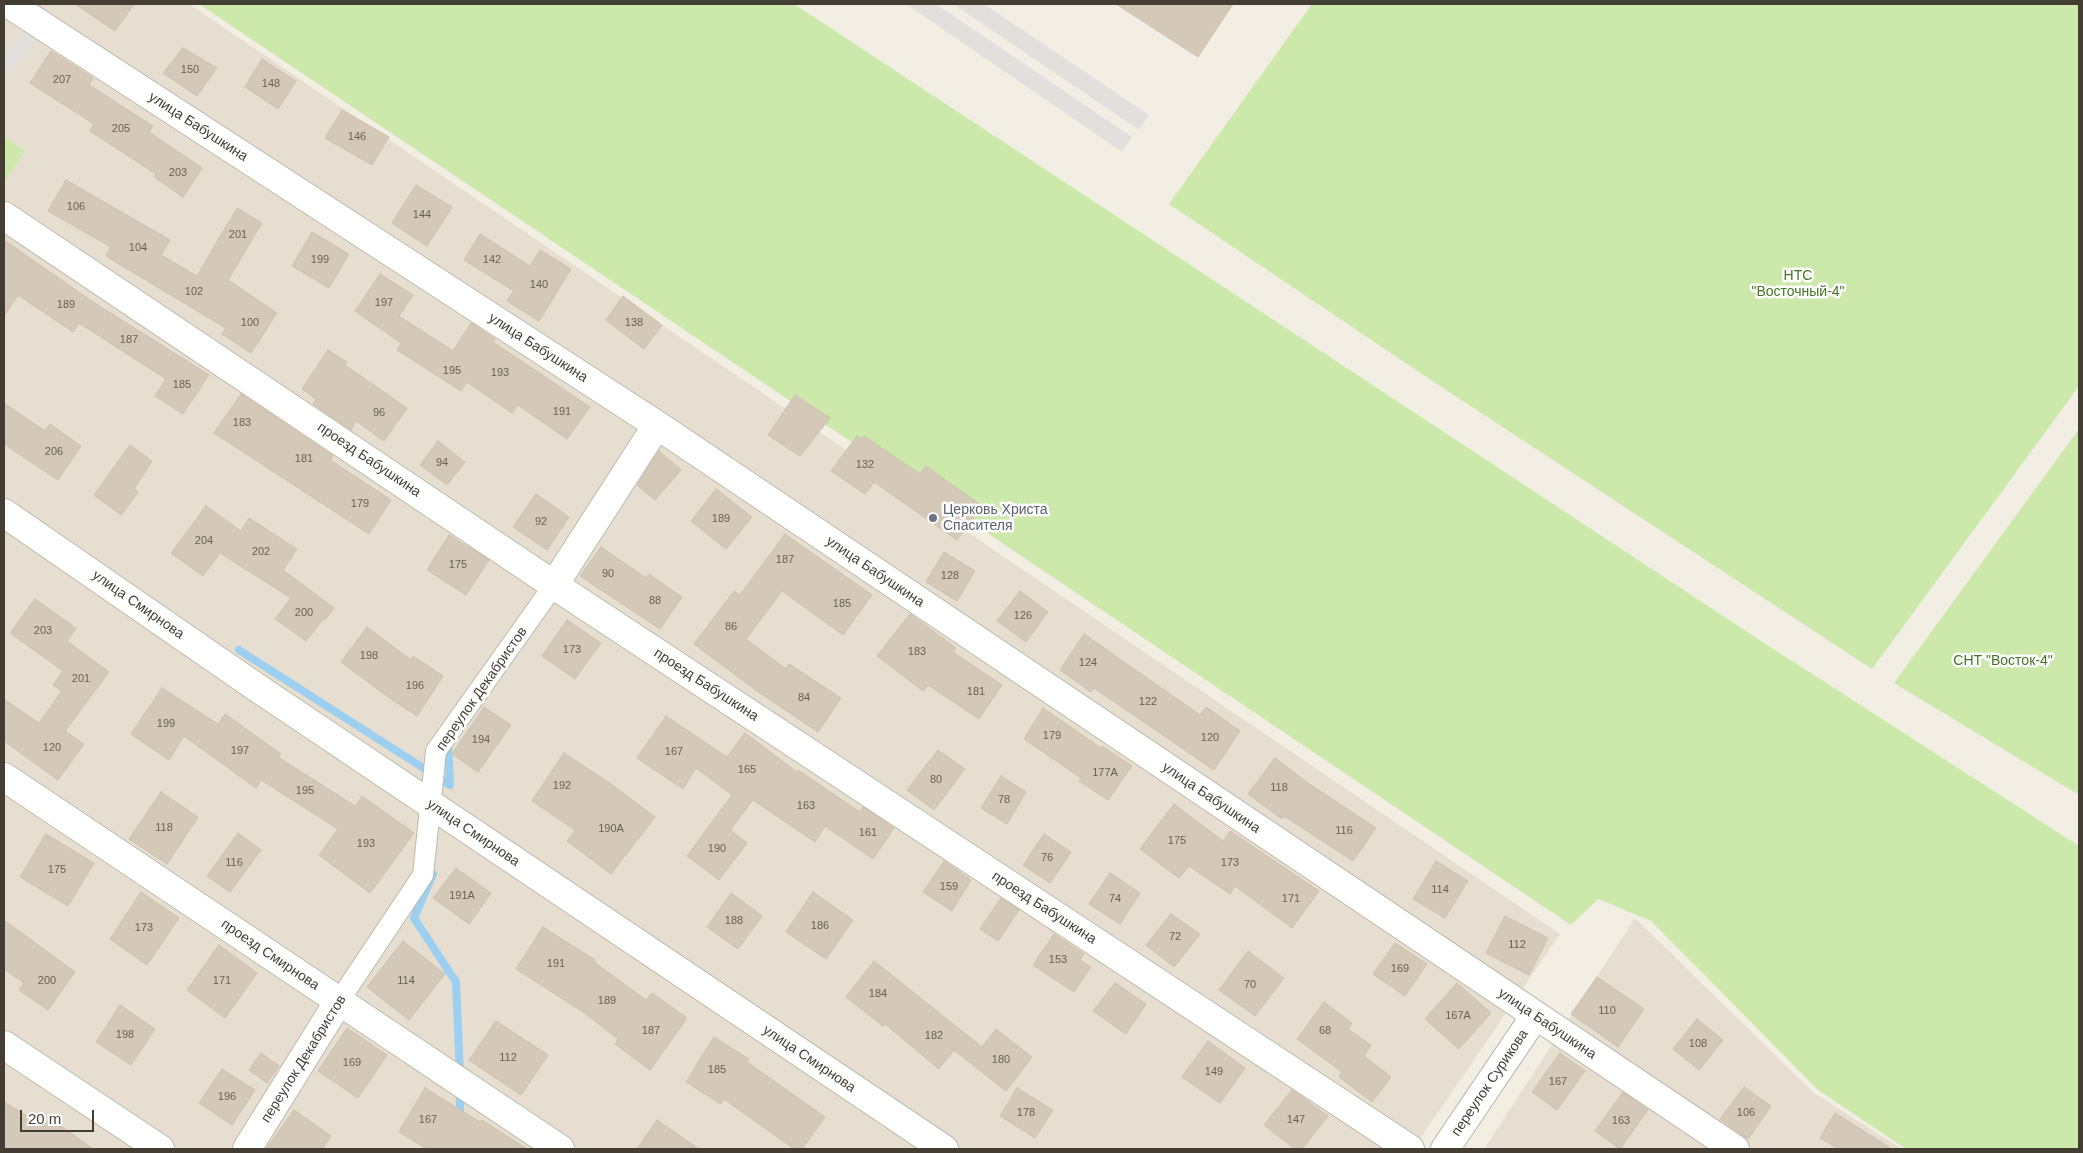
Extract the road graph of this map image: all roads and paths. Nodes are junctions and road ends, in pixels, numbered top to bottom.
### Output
1 (9, 4) edge
2 (4, 216) edge
3 (657, 425) junction
4 (4, 513) edge
5 (554, 584) junction
6 (4, 777) edge
7 (431, 804) junction
8 (339, 1001) junction
9 (1535, 1016) junction
10 (4, 1045) edge
11 (160, 1149) edge
12 (247, 1149) edge
13 (560, 1149) edge
14 (944, 1149) edge
15 (1410, 1149) edge
16 (1445, 1149) edge
17 (1734, 1149) edge

1 - 3 street, улица Бабушкина
2 - 5 street, проезд Бабушкина
3 - 5 street, переулок Декабристов
3 - 9 street, улица Бабушкина
4 - 7 street, улица Смирнова
5 - 7 street, переулок Декабристов
5 - 15 street, проезд Бабушкина
6 - 8 street, проезд Смирнова
7 - 8 street, переулок Декабристов
7 - 14 street, улица Смирнова
8 - 12 street, переулок Декабристов
8 - 13 street, проезд Смирнова
9 - 16 street, переулок Сурикова
9 - 17 street, улица Бабушкина
10 - 11 street

